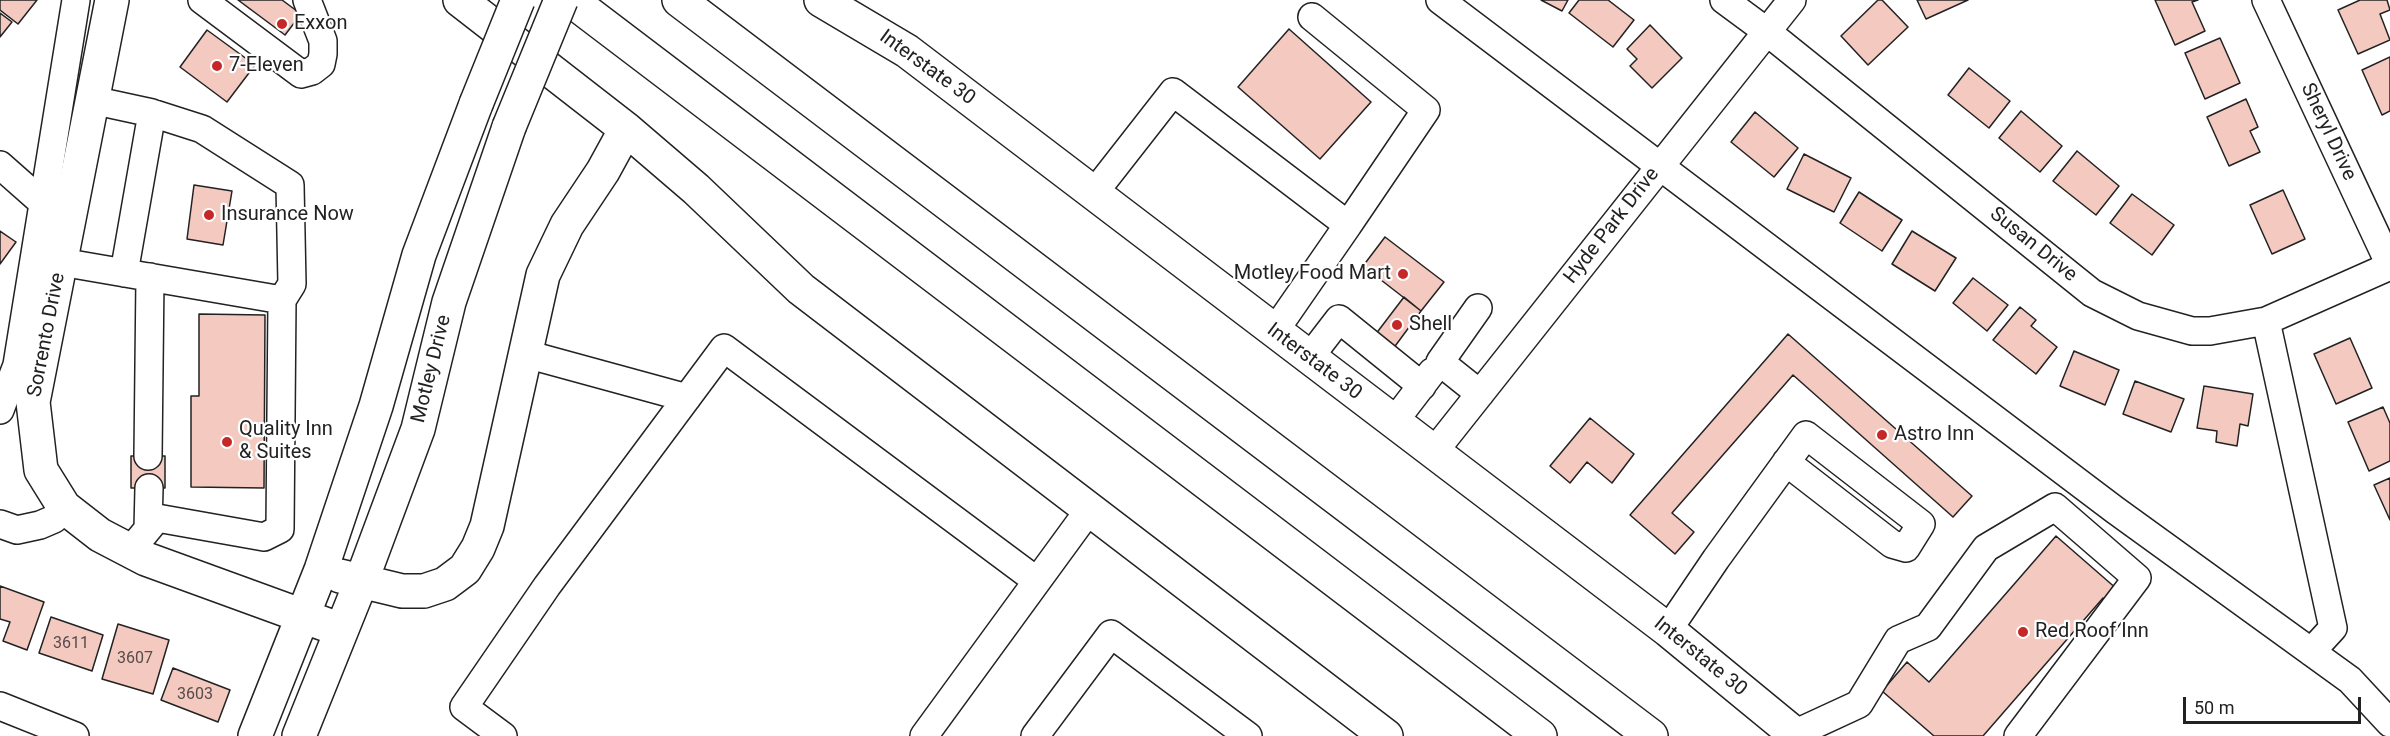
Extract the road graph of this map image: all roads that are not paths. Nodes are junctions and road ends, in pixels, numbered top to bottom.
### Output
1 (76, 0) edge
2 (112, 0) edge
3 (202, 0) edge
4 (307, 0) edge
5 (460, 0) edge
6 (518, 0) edge
7 (561, 0) edge
8 (571, 0) edge
9 (679, 0) edge
10 (821, 0) edge
11 (1440, 0) edge
12 (1724, 0) edge
13 (1792, 0) edge
14 (2266, 0) edge
15 (1312, 18) dead end
16 (1766, 31) junction
17 (62, 85) junction
18 (93, 97) junction
19 (152, 113) junction
20 (626, 129) junction
21 (0, 165) edge
22 (1659, 167) junction
23 (1094, 193) junction
24 (57, 207) junction
25 (1348, 225) junction
26 (61, 262) junction
27 (2390, 266) edge
28 (137, 275) junction
29 (282, 300) junction
30 (1478, 308) dead end
31 (2266, 321) junction
32 (1274, 332) junction
33 (526, 354) junction
34 (1309, 358) junction
35 (1440, 362) junction
36 (1422, 386) junction
37 (1480, 394) junction
38 (687, 398) junction
39 (14, 400) edge
40 (1393, 423) junction
41 (1433, 453) junction
42 (148, 456) dead end
43 (1786, 462) junction
44 (149, 488) dead end
45 (64, 507) junction
46 (1089, 510) junction
47 (0, 524) edge
48 (139, 540) junction
49 (321, 570) junction
50 (1037, 581) junction
51 (360, 582) junction
52 (303, 615) junction
53 (341, 630) junction
54 (1668, 630) junction
55 (2311, 652) junction
56 (0, 706) edge
57 (2390, 723) edge
58 (42, 730) edge
59 (1796, 735) edge
60 (75, 736) edge
61 (255, 736) edge
62 (299, 736) edge
63 (503, 736) edge
64 (924, 736) edge
65 (1035, 736) edge
66 (1247, 736) edge
67 (1386, 736) edge
68 (1540, 736) edge
69 (1651, 736) edge
70 (2018, 736) edge

1 - 17 street
2 - 18 main road, Sorrento Drive
3 - 4 street
5 - 20 main road
6 - 49 main road, bridge
7 - 51 main road, Motley Drive, bridge
8 - 68 main road
9 - 69 main road
10 - 23 main road, Interstate 30
11 - 22 street
12 - 16 street, Susan Drive
13 - 16 street, Hyde Park Drive
14 - 27 street, Sheryl Drive
15 - 25 street
16 - 22 street, Hyde Park Drive
16 - 31 street, Susan Drive
17 - 18 street
17 - 24 street
18 - 19 street
18 - 24 main road, Sorrento Drive
19 - 28 street
19 - 29 street
20 - 33 main road
20 - 46 main road
21 - 24 street
22 - 37 street, Hyde Park Drive
22 - 55 street
23 - 25 street
23 - 32 main road, Interstate 30
24 - 26 main road, Sorrento Drive
24 - 39 street
25 - 32 street
26 - 28 street
26 - 39 main road, Sorrento Drive
27 - 31 street, Susan Drive
28 - 29 street
28 - 42 street
29 - 48 street
30 - 35 street
31 - 55 street
32 - 34 main road, Interstate 30
33 - 38 street
33 - 51 main road
34 - 36 street
34 - 40 main road, Interstate 30
35 - 36 street
35 - 37 street
36 - 40 street
37 - 41 street, Hyde Park Drive
38 - 50 street
38 - 63 street
39 - 45 main road, Sorrento Drive
40 - 41 main road, Interstate 30
41 - 54 main road, Interstate 30
43 - 43 street
43 - 54 street
44 - 48 street
45 - 47 street
45 - 48 main road, Sorrento Drive
46 - 50 street
46 - 67 main road
48 - 52 main road, Sorrento Drive
49 - 51 main road
49 - 52 main road
50 - 64 street
51 - 53 main road, Motley Drive
52 - 53 main road, Sorrento Drive
52 - 61 main road
53 - 62 main road, Motley Drive
54 - 59 main road, Interstate 30
55 - 57 street
56 - 58 street
58 - 60 street
59 - 70 street
65 - 66 street

